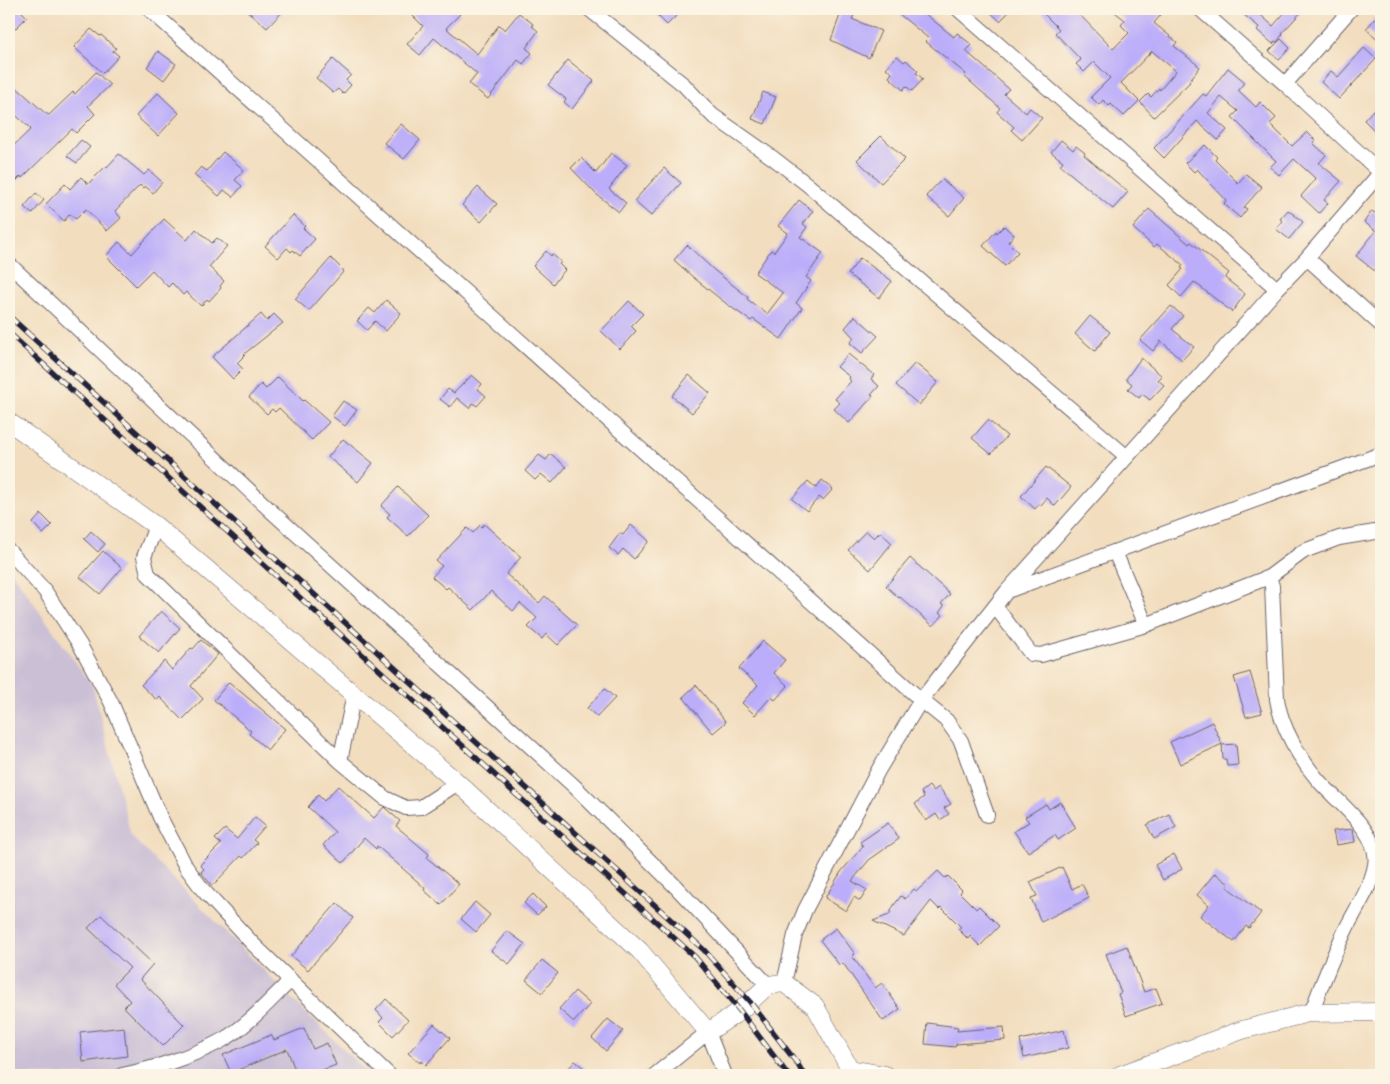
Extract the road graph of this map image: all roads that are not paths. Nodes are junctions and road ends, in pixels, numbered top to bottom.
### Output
1 (149, 9) edge
2 (589, 9) edge
3 (958, 9) edge
4 (1200, 9) edge
5 (1351, 9) edge
6 (1285, 84) junction
7 (1381, 173) edge
8 (1307, 258) junction
9 (9, 264) edge
10 (1277, 289) junction
11 (1381, 325) edge
12 (9, 422) edge
13 (1381, 454) edge
14 (1126, 456) junction
15 (156, 526) junction
16 (1381, 531) edge
17 (9, 551) edge
18 (1115, 552) junction
19 (1269, 577) junction
20 (1007, 591) junction
21 (996, 606) junction
22 (1146, 625) junction
23 (354, 694) junction
24 (921, 700) junction
25 (340, 762) junction
26 (458, 783) junction
27 (987, 815) dead end
28 (291, 980) junction
29 (776, 984) junction
30 (1381, 1012) edge
31 (1308, 1013) junction
32 (708, 1032) junction
33 (852, 1072) edge
34 (122, 1075) edge
35 (389, 1075) edge
36 (655, 1075) edge
37 (725, 1075) edge
38 (885, 1075) edge
39 (1120, 1075) edge

1 - 24 street
2 - 14 street
3 - 10 street
4 - 6 street
5 - 6 street
6 - 7 street
7 - 8 street
8 - 10 street
8 - 11 street
9 - 29 street
10 - 14 street
12 - 15 street
13 - 18 street
14 - 20 street
15 - 23 street
15 - 25 street
16 - 19 street
17 - 28 street
18 - 20 street
18 - 22 street
19 - 22 street
19 - 31 street
20 - 21 street
21 - 22 street
21 - 24 street
23 - 25 street
23 - 26 street
24 - 27 street
24 - 29 street
25 - 26 street
26 - 32 street
28 - 34 street
28 - 35 street
29 - 32 street
29 - 33 street
30 - 31 street
31 - 39 street
32 - 36 street
32 - 37 street
33 - 38 street

